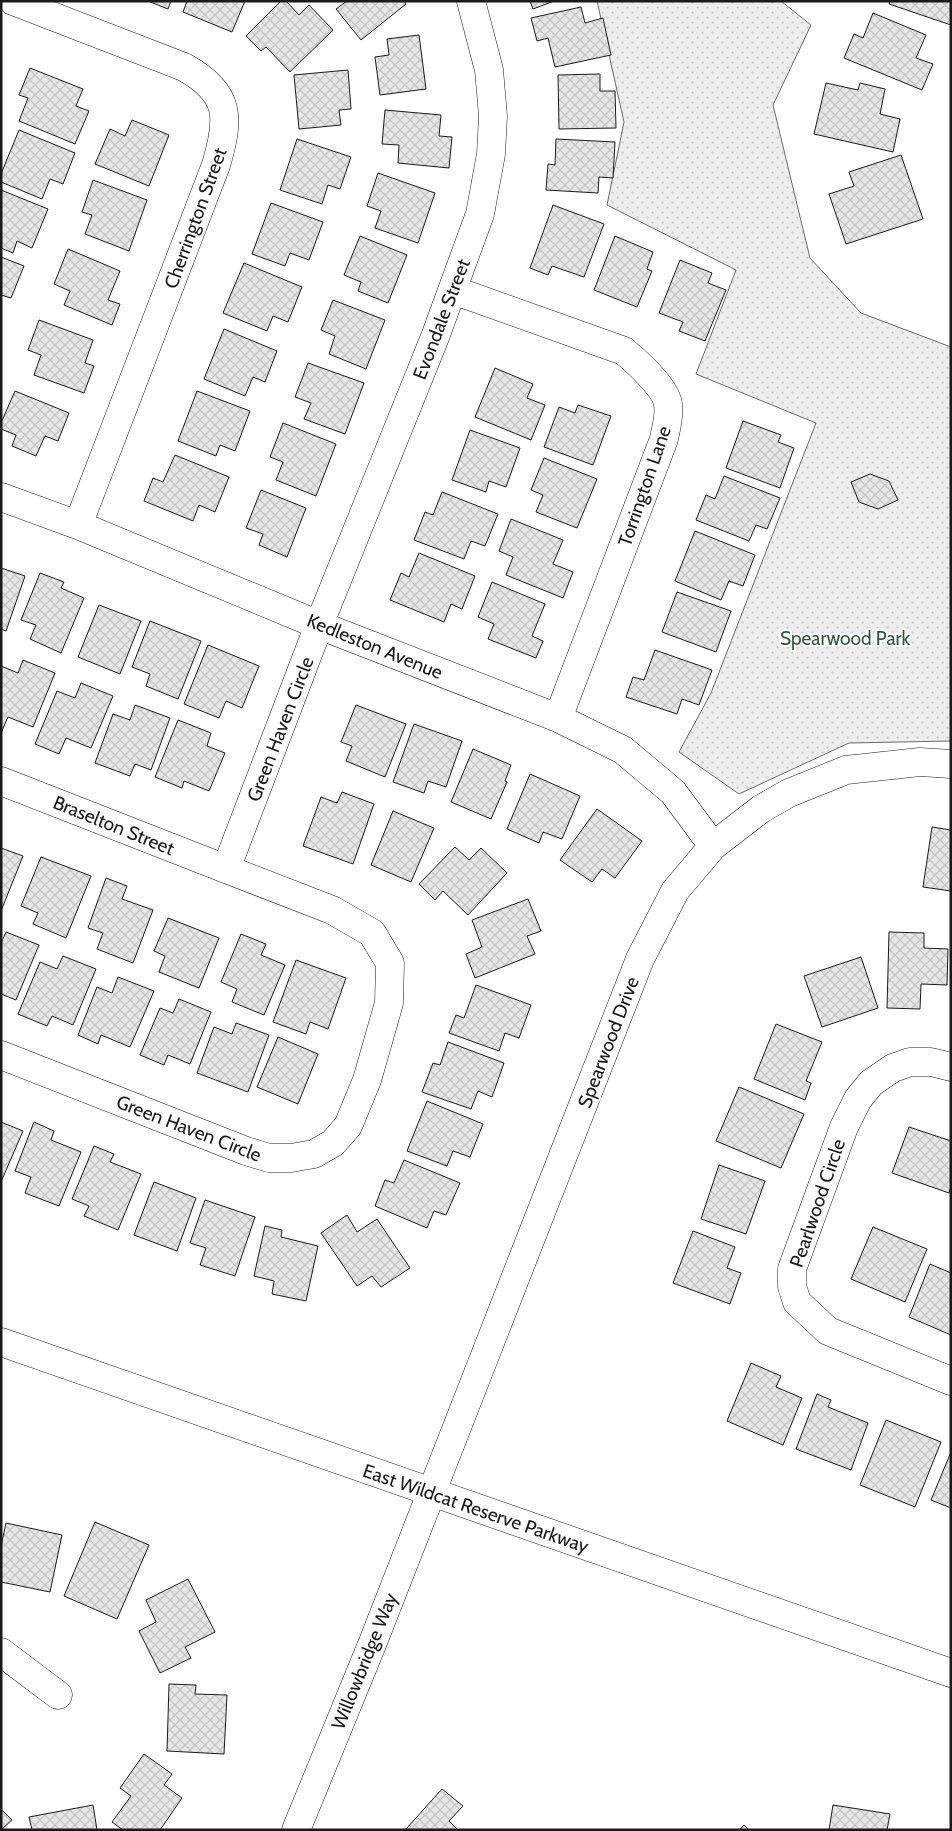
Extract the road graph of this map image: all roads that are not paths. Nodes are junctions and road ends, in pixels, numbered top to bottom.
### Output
1 (12, 1) edge
2 (471, 1) edge
3 (453, 290) junction
4 (1, 497) edge
5 (78, 524) junction
6 (319, 625) junction
7 (558, 718) junction
8 (951, 764) edge
9 (1, 781) edge
10 (713, 846) junction
11 (226, 870) junction
12 (1, 1055) edge
13 (951, 1067) edge
14 (1, 1342) edge
15 (951, 1381) edge
16 (431, 1493) junction
17 (1, 1652) edge
18 (951, 1673) edge
19 (58, 1695) dead end
20 (296, 1830) edge

1 - 5 street, Cherrington Street
2 - 3 street, Evondale Street
3 - 6 street, Evondale Street
3 - 7 street, Torrington Lane
4 - 5 street, Kedleston Avenue
5 - 6 street, Kedleston Avenue
6 - 7 street, Kedleston Avenue
6 - 11 street, Green Haven Circle
7 - 10 street, Kedleston Avenue
8 - 10 street, Spearwood Drive
9 - 11 street, Braselton Street
10 - 16 street, Spearwood Drive
11 - 12 street, Green Haven Circle
13 - 15 street, Pearlwood Circle
14 - 16 street, East Wildcat Reserve Parkway
16 - 18 street, East Wildcat Reserve Parkway
16 - 20 street, Willowbridge Way
17 - 19 street

